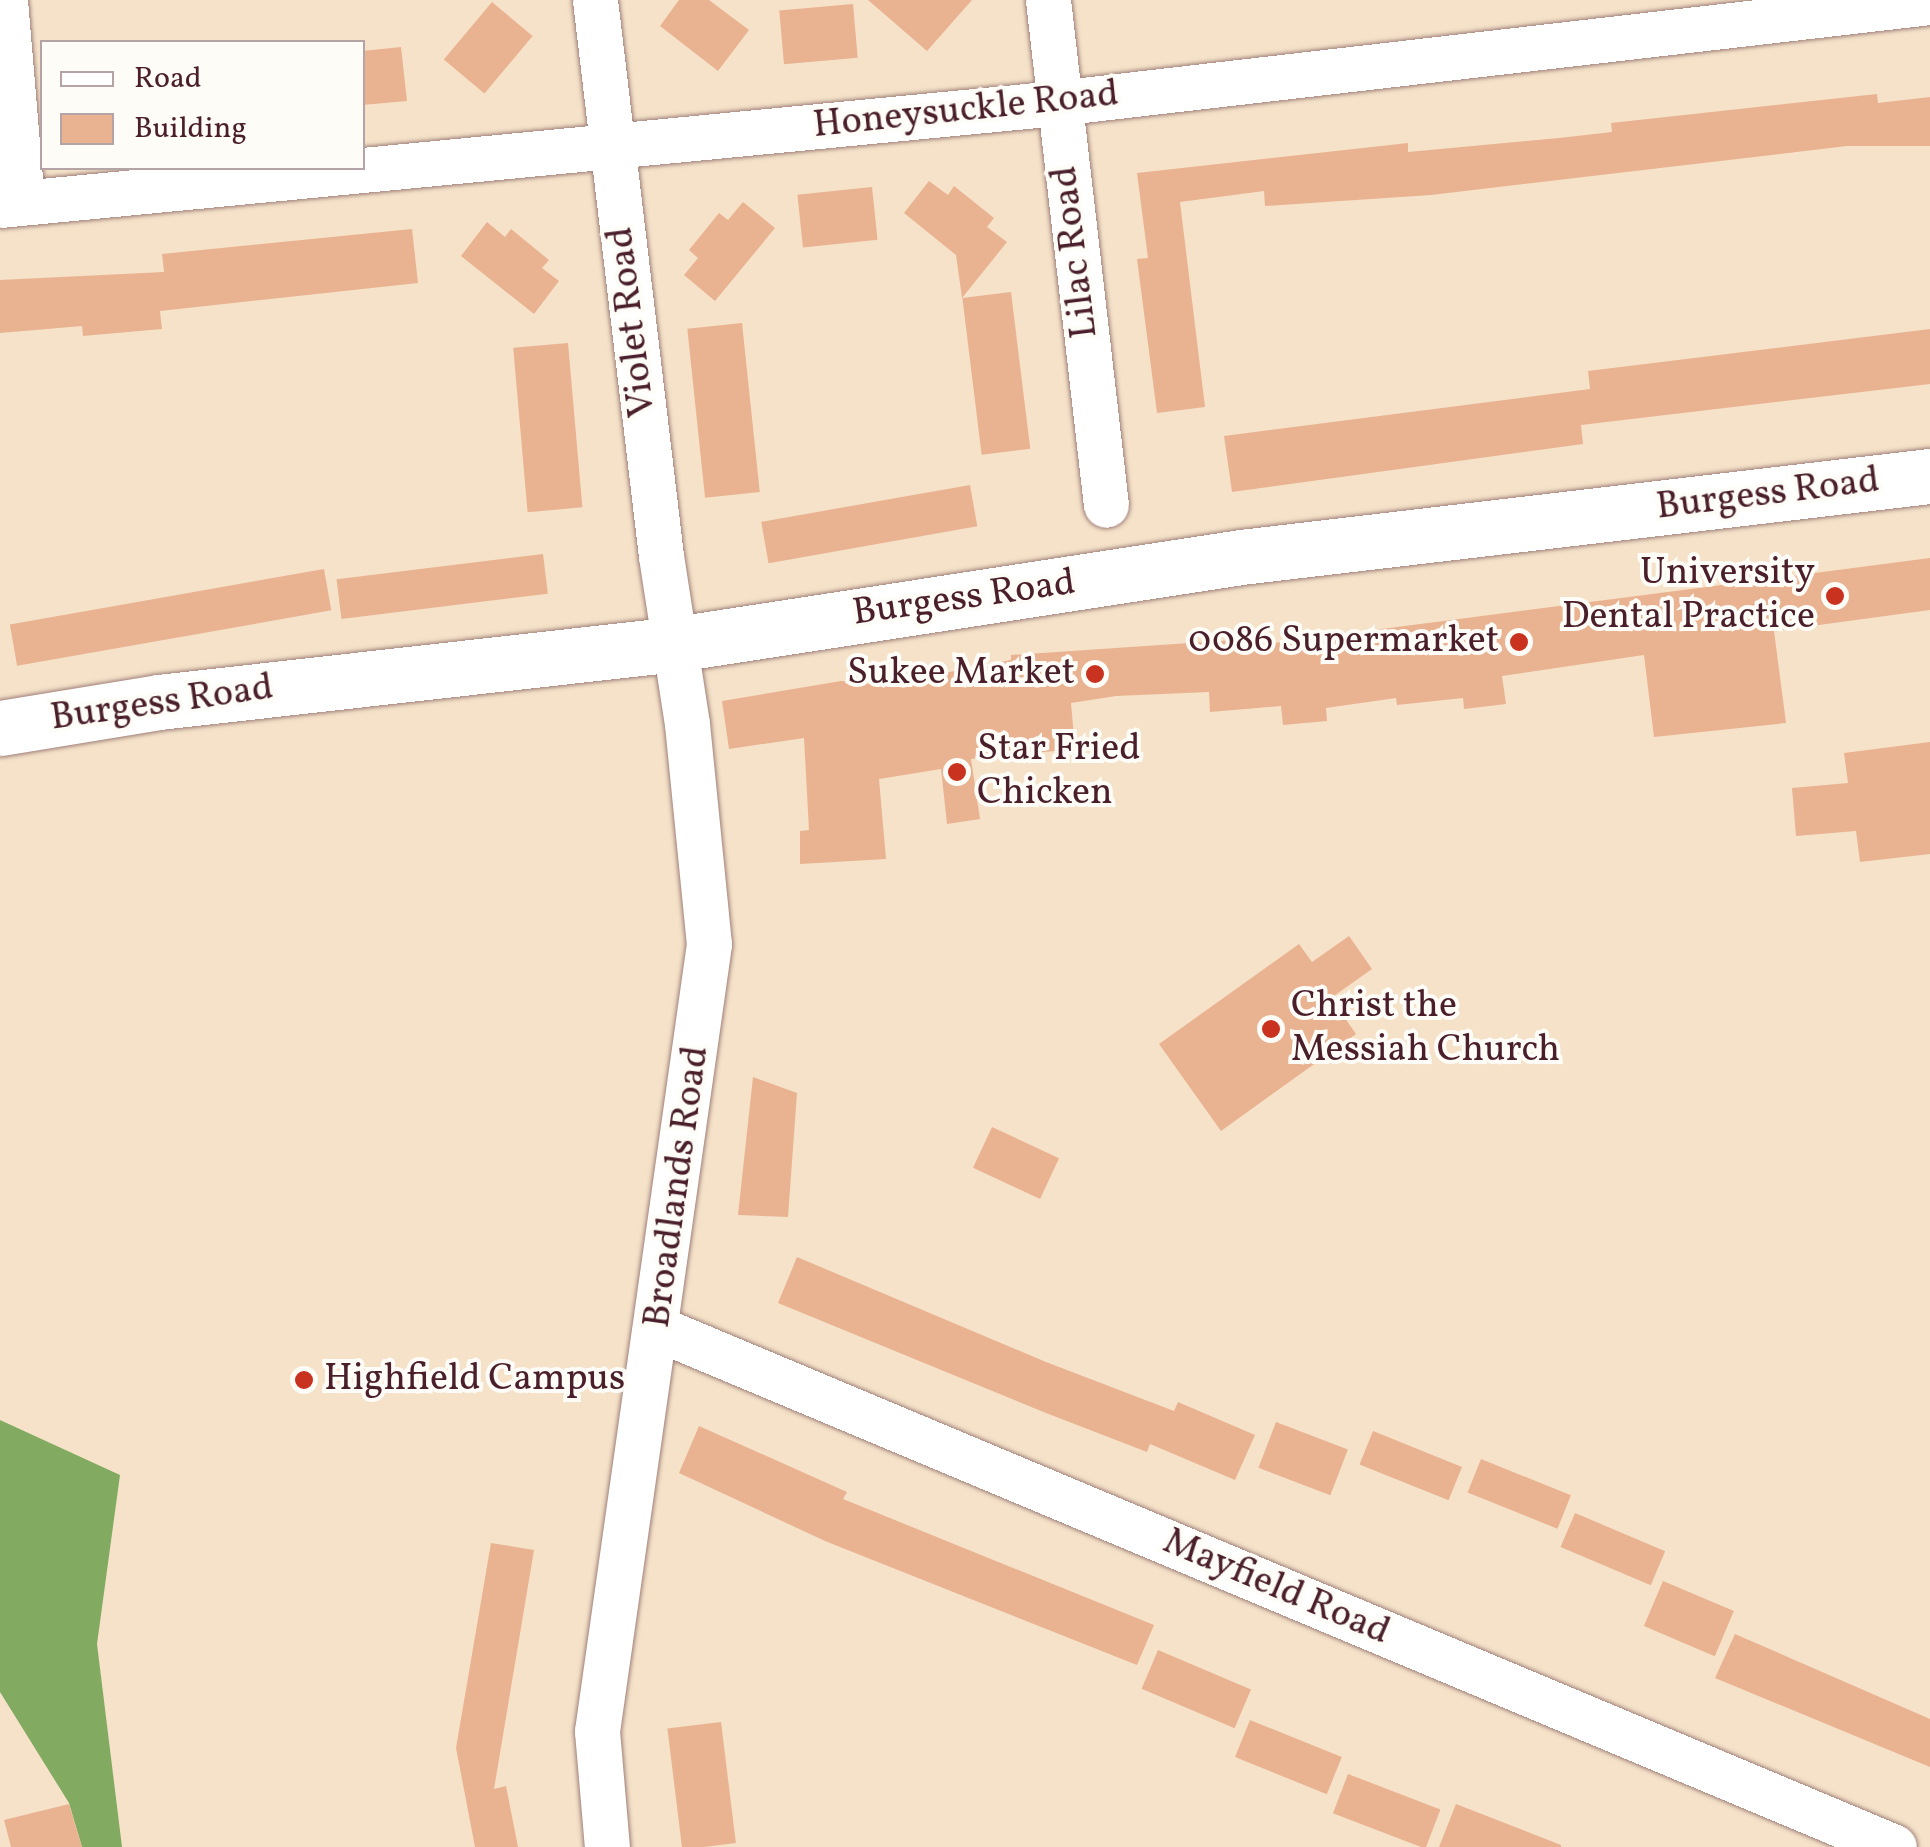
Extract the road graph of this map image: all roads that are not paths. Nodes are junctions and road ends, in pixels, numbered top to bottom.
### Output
1 (5, 0) edge
2 (595, 0) edge
3 (1048, 0) edge
4 (1930, 2) edge
5 (1057, 103) junction
6 (612, 147) junction
7 (11, 203) edge
8 (1930, 476) edge
9 (1106, 505) dead end
10 (676, 644) junction
11 (0, 728) edge
12 (659, 1329) junction
13 (607, 1847) edge
14 (1894, 1847) edge

1 - 7 street
2 - 6 street, Violet Road
3 - 5 street, Lilac Road
4 - 5 street, Honeysuckle Road
5 - 6 street, Honeysuckle Road
5 - 9 street, Lilac Road
6 - 7 street, Honeysuckle Road
6 - 10 street, Violet Road
8 - 10 main road, Burgess Road
10 - 11 main road, Burgess Road
10 - 12 street, Broadlands Road
12 - 13 street, Broadlands Road
12 - 14 street, Mayfield Road

